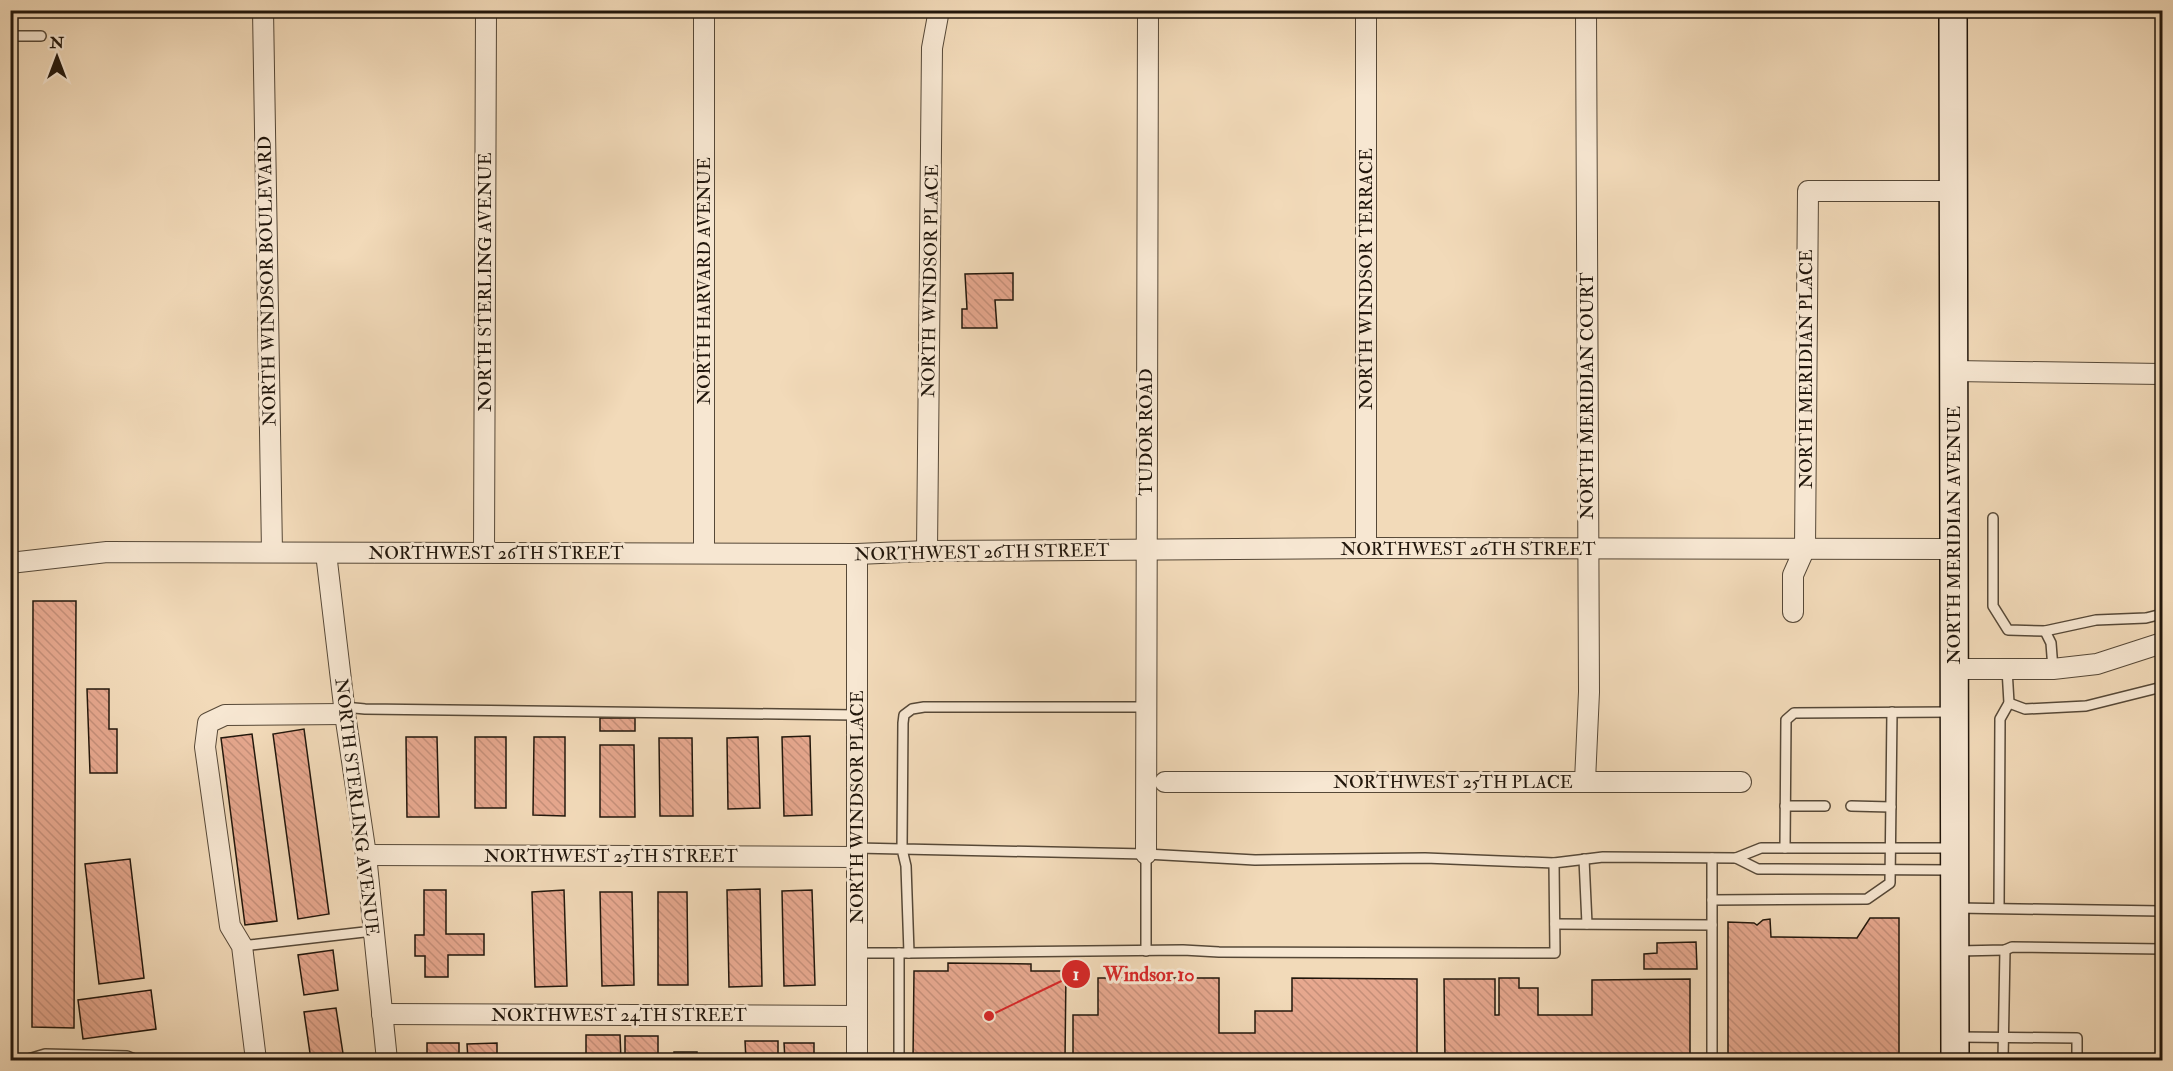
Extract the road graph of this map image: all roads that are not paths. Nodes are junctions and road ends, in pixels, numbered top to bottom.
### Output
1 (263, 10) edge
2 (486, 10) edge
3 (704, 10) edge
4 (939, 10) edge
5 (1148, 10) edge
6 (1366, 10) edge
7 (1586, 10) edge
8 (1953, 10) edge
9 (10, 36) edge
10 (41, 36) dead end
11 (1953, 191) junction
12 (1954, 371) junction
13 (2163, 374) edge
14 (1993, 518) dead end
15 (1366, 548) junction
16 (1805, 548) junction
17 (1954, 549) junction
18 (1146, 550) junction
19 (1587, 550) junction
20 (927, 551) junction
21 (272, 552) junction
22 (704, 552) junction
23 (326, 553) junction
24 (484, 553) junction
25 (856, 554) junction
26 (10, 563) edge
27 (1793, 612) dead end
28 (2163, 614) edge
29 (2045, 631) junction
30 (2163, 643) edge
31 (1955, 669) junction
32 (2007, 669) junction
33 (2053, 669) junction
34 (2163, 687) edge
35 (1146, 699) junction
36 (2009, 703) junction
37 (344, 711) junction
38 (1955, 711) junction
39 (1892, 712) junction
40 (856, 715) junction
41 (1585, 781) junction
42 (1741, 782) dead end
43 (1165, 783) dead end
44 (1785, 806) junction
45 (1825, 806) dead end
46 (1851, 806) dead end
47 (1891, 807) junction
48 (1891, 848) junction
49 (902, 849) junction
50 (1785, 849) junction
51 (856, 853) junction
52 (1146, 854) junction
53 (366, 855) junction
54 (1712, 858) junction
55 (1736, 858) junction
56 (1584, 859) junction
57 (1955, 859) junction
58 (1554, 862) junction
59 (1891, 870) junction
60 (1712, 900) junction
61 (1955, 908) junction
62 (1999, 908) junction
63 (2163, 911) edge
64 (1555, 924) junction
65 (1587, 924) junction
66 (1712, 925) junction
67 (373, 931) junction
68 (242, 946) junction
69 (2163, 949) edge
70 (2005, 950) junction
71 (1146, 951) junction
72 (1955, 951) junction
73 (857, 953) junction
74 (898, 953) junction
75 (909, 953) junction
76 (382, 1014) junction
77 (857, 1016) junction
78 (2003, 1037) junction
79 (1955, 1049) edge
80 (25, 1060) edge
81 (137, 1060) edge
82 (256, 1060) edge
83 (387, 1060) edge
84 (857, 1060) edge
85 (899, 1060) edge
86 (1712, 1060) edge
87 (2003, 1060) edge
88 (2077, 1060) edge

1 - 21 street, NORTH WINDSOR BOULEVARD
2 - 24 street, NORTH STERLING AVENUE
3 - 22 street, NORTH HARVARD AVENUE
4 - 20 street, NORTH WINDSOR PLACE
5 - 18 street, TUDOR ROAD
6 - 15 street, NORTH WINDSOR TERRACE
7 - 19 street, NORTH MERIDIAN COURT
8 - 11 main road, NORTH MERIDIAN AVENUE
9 - 10 lane
11 - 12 main road, NORTH MERIDIAN AVENUE
11 - 16 street, NORTH MERIDIAN PLACE
12 - 13 street
12 - 17 main road, NORTH MERIDIAN AVENUE
14 - 29 lane
15 - 18 street, NORTHWEST 26TH STREET
15 - 19 street, NORTHWEST 26TH STREET
16 - 17 street, NORTHWEST 26TH STREET
16 - 19 street, NORTHWEST 26TH STREET
16 - 27 street
17 - 31 main road, NORTH MERIDIAN AVENUE
18 - 20 street, NORTHWEST 26TH STREET
18 - 35 street, TUDOR ROAD
19 - 41 street, NORTH MERIDIAN COURT
20 - 25 street, NORTHWEST 26TH STREET
21 - 23 street, NORTHWEST 26TH STREET
21 - 26 street, NORTHWEST 26TH STREET
22 - 24 street, NORTHWEST 26TH STREET
22 - 25 street, NORTHWEST 26TH STREET
23 - 24 street, NORTHWEST 26TH STREET
23 - 37 street, NORTH STERLING AVENUE
25 - 40 street, NORTH WINDSOR PLACE
28 - 29 lane
29 - 33 lane
30 - 33 street
31 - 32 street
31 - 38 main road, NORTH MERIDIAN AVENUE
32 - 33 street
32 - 36 lane
34 - 36 lane
35 - 49 lane
35 - 52 street, TUDOR ROAD
36 - 62 lane
37 - 40 lane
37 - 53 street, NORTH STERLING AVENUE
37 - 68 street
38 - 39 lane
38 - 57 main road, NORTH MERIDIAN AVENUE
39 - 44 lane
39 - 47 lane
40 - 51 street, NORTH WINDSOR PLACE
41 - 42 street, NORTHWEST 25TH PLACE
41 - 43 street, NORTHWEST 25TH PLACE
44 - 45 lane
44 - 50 lane
46 - 47 lane
47 - 48 lane
48 - 50 lane
48 - 57 lane
48 - 59 lane
49 - 51 lane
49 - 52 lane
49 - 75 lane
50 - 55 lane
51 - 53 street, NORTHWEST 25TH STREET
51 - 73 street, NORTH WINDSOR PLACE
52 - 58 lane
52 - 71 lane
53 - 67 street, NORTH STERLING AVENUE
54 - 55 lane
54 - 56 lane
54 - 60 lane
55 - 59 lane
56 - 58 lane
56 - 65 lane
57 - 59 lane
57 - 61 main road, NORTH MERIDIAN AVENUE
58 - 64 lane
59 - 60 lane
60 - 66 lane
61 - 62 lane
61 - 72 main road, NORTH MERIDIAN AVENUE
62 - 63 lane
64 - 65 lane
64 - 71 lane
65 - 66 lane
66 - 86 lane
67 - 68 lane
67 - 76 street, NORTH STERLING AVENUE
68 - 82 street
69 - 70 lane
70 - 72 lane
70 - 78 lane
71 - 75 lane
72 - 79 main road, NORTH MERIDIAN AVENUE
73 - 74 lane
73 - 77 street, NORTH WINDSOR PLACE
74 - 75 lane
74 - 85 lane
76 - 77 street, NORTHWEST 24TH STREET
76 - 83 street, NORTH STERLING AVENUE
77 - 84 street, NORTH WINDSOR PLACE
78 - 79 lane
78 - 87 lane
78 - 88 lane
80 - 81 lane

